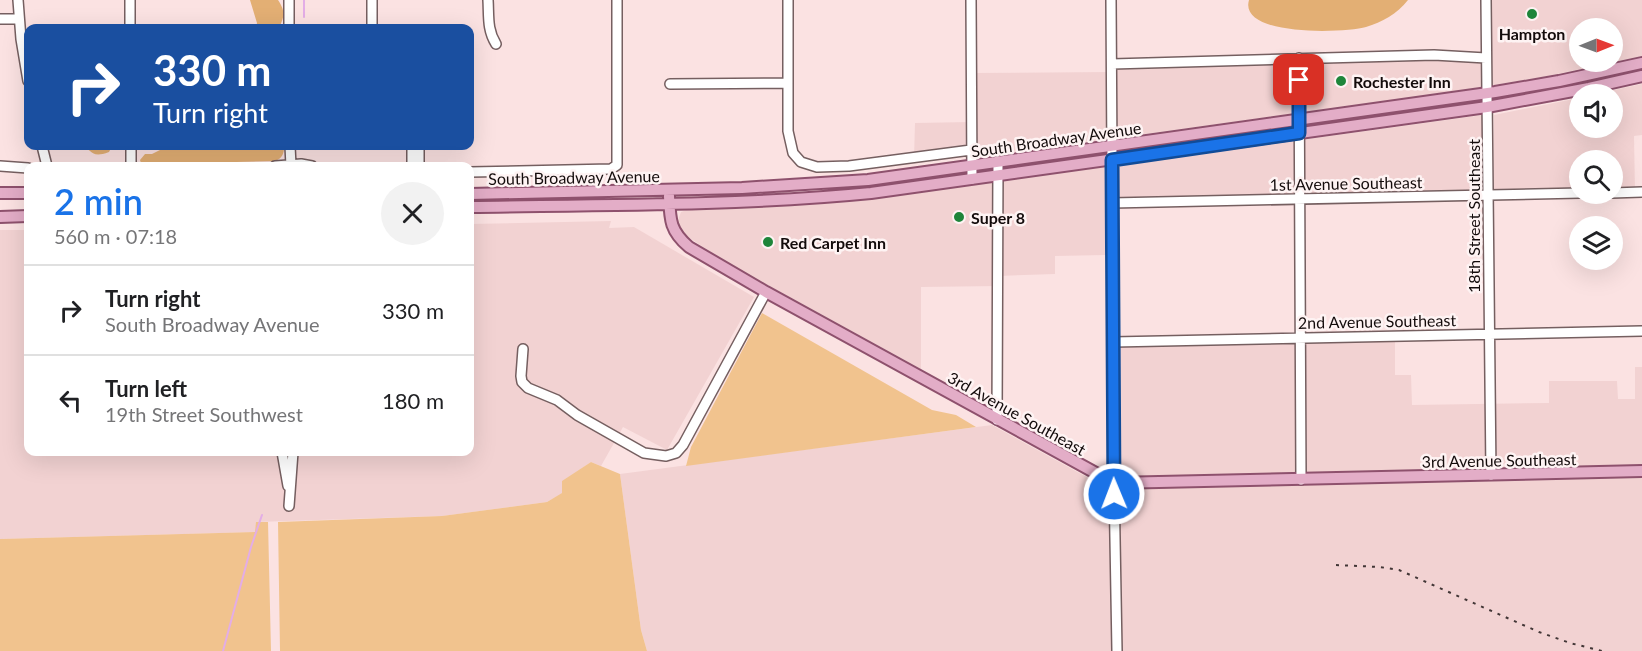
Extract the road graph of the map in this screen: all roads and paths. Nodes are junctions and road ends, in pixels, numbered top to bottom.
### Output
1 (18, 0) edge
2 (130, 0) edge
3 (289, 0) edge
4 (372, 0) edge
5 (488, 0) edge
6 (617, 0) edge
7 (788, 0) edge
8 (971, 0) edge
9 (1111, 0) edge
10 (1486, 0) edge
11 (0, 19) edge
12 (19, 19) junction
13 (130, 24) edge
14 (289, 24) edge
15 (372, 24) edge
16 (496, 44) dead end
17 (24, 53) edge
18 (1486, 57) junction
19 (1299, 58) junction
20 (1642, 63) edge
21 (1112, 64) junction
22 (1642, 76) edge
23 (788, 82) junction
24 (670, 84) dead end
25 (1487, 100) junction
26 (1299, 120) junction
27 (1299, 133) junction
28 (1111, 146) junction
29 (971, 150) junction
30 (1112, 160) junction
31 (998, 162) junction
32 (972, 165) junction
33 (0, 166) edge
34 (24, 168) edge
35 (474, 172) edge
36 (998, 176) junction
37 (972, 179) junction
38 (669, 190) junction
39 (1642, 192) edge
40 (0, 193) edge
41 (24, 193) edge
42 (1623, 193) edge
43 (474, 194) edge
44 (1569, 194) edge
45 (1488, 196) junction
46 (1299, 199) junction
47 (669, 203) junction
48 (1112, 203) junction
49 (474, 207) edge
50 (0, 217) edge
51 (23, 217) edge
52 (766, 292) junction
53 (1642, 331) edge
54 (1489, 334) junction
55 (1299, 338) junction
56 (1113, 342) junction
57 (523, 349) dead end
58 (997, 420) junction
59 (282, 456) edge
60 (293, 456) edge
61 (1642, 471) edge
62 (1491, 475) junction
63 (1301, 480) junction
64 (1114, 483) junction
65 (289, 491) junction
66 (290, 506) dead end
67 (1117, 651) edge

1 - 12 street
2 - 13 street
3 - 14 street
4 - 15 street
5 - 16 street
6 - 35 street
7 - 23 street
8 - 29 street
9 - 21 street
10 - 18 street, 18th Street Southeast
11 - 12 street
12 - 17 street
18 - 19 street
18 - 25 street, 18th Street Southeast
19 - 21 street
19 - 26 street
20 - 25 main road, South Broadway Avenue
21 - 28 street
22 - 25 main road, South Broadway Avenue
23 - 24 street
23 - 29 street
25 - 26 main road, South Broadway Avenue
25 - 27 main road, South Broadway Avenue
25 - 45 street, 18th Street Southeast
26 - 27 street
26 - 28 main road, South Broadway Avenue
27 - 30 main road, South Broadway Avenue
27 - 46 street
28 - 30 street
28 - 31 main road, South Broadway Avenue
29 - 32 street
30 - 36 main road, South Broadway Avenue
30 - 48 street
31 - 32 main road, South Broadway Avenue
31 - 36 street
32 - 37 street
32 - 38 main road, South Broadway Avenue
33 - 34 street
36 - 37 main road, South Broadway Avenue
36 - 58 street
37 - 47 main road, South Broadway Avenue
38 - 43 main road, South Broadway Avenue
38 - 47 main road, 3rd Avenue Southeast
39 - 42 street
40 - 41 main road
44 - 45 street, 1st Avenue Southeast
45 - 46 street, 1st Avenue Southeast
45 - 54 street, 18th Street Southeast
46 - 48 street, 1st Avenue Southeast
46 - 55 street
47 - 49 main road, South Broadway Avenue
47 - 52 main road, 3rd Avenue Southeast
48 - 56 street
50 - 51 main road
52 - 57 street
52 - 58 main road, 3rd Avenue Southeast
53 - 54 street, 2nd Avenue Southeast
54 - 55 street, 2nd Avenue Southeast
54 - 62 street, 18th Street Southeast
55 - 56 street, 2nd Avenue Southeast
55 - 63 street
56 - 64 street
58 - 64 main road, 3rd Avenue Southeast
59 - 65 street
60 - 65 street
61 - 62 main road, 3rd Avenue Southeast
62 - 63 main road, 3rd Avenue Southeast
63 - 64 main road, 3rd Avenue Southeast
64 - 67 street
65 - 66 street

